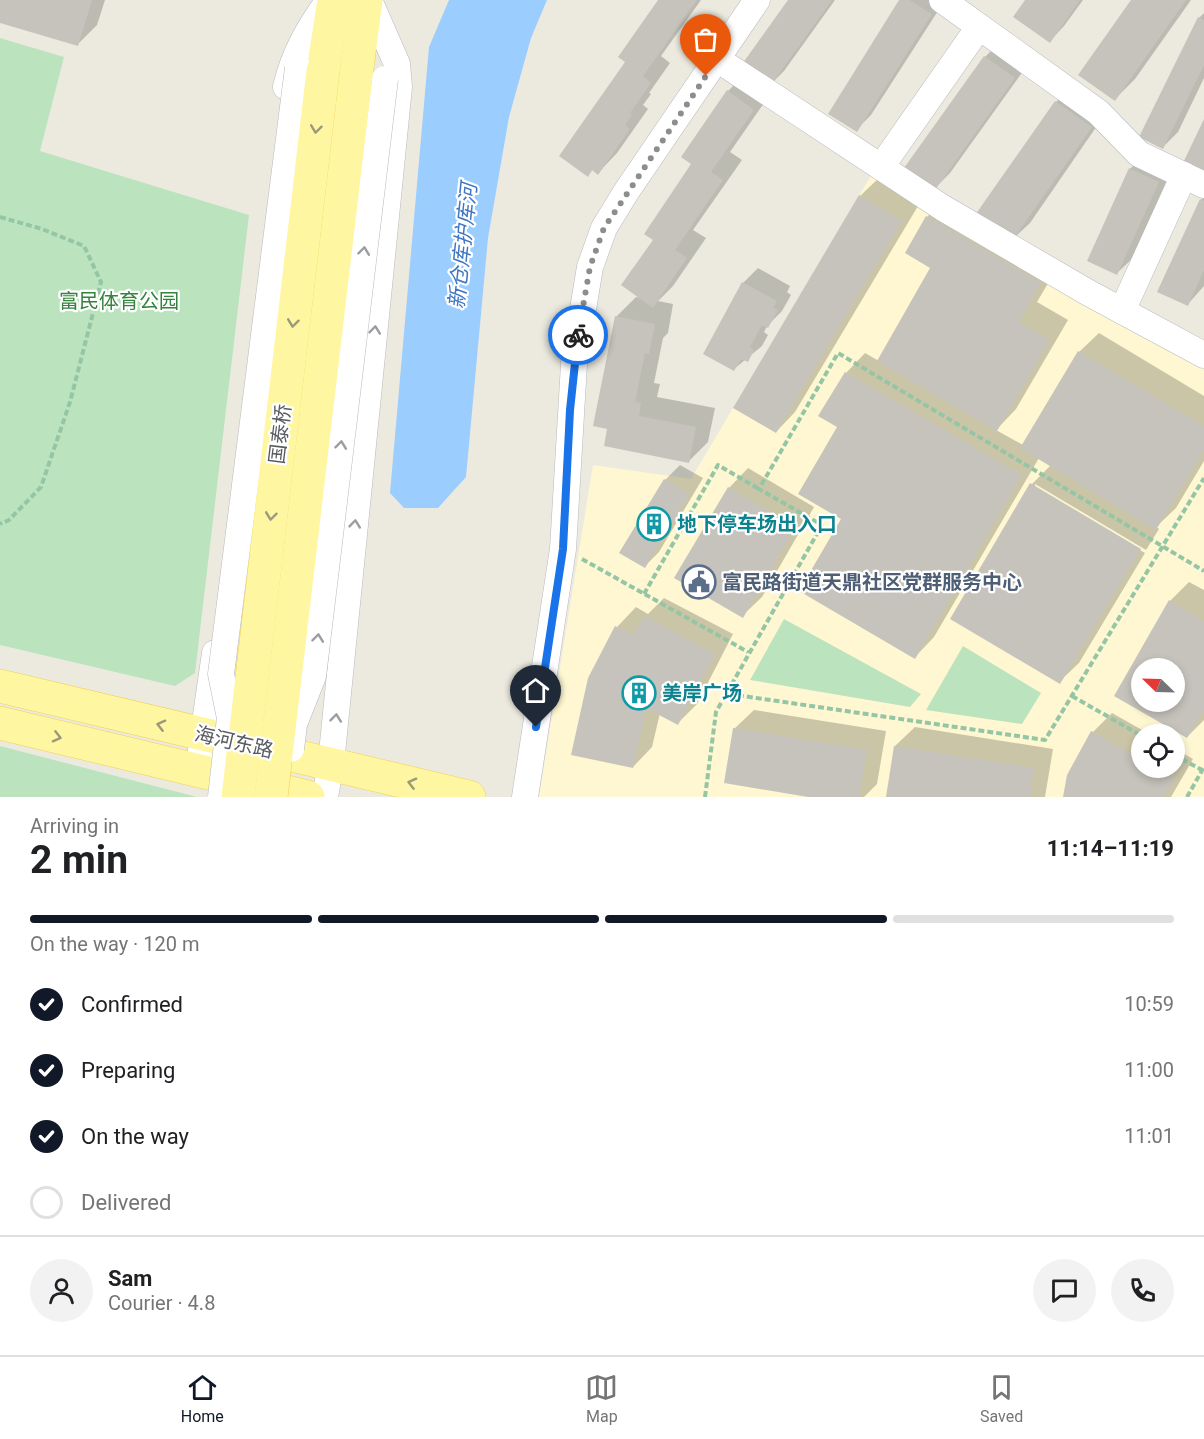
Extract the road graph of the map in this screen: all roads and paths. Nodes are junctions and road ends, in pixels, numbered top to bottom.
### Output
1 (329, 0) edge
2 (334, 0) edge
3 (367, 0) edge
4 (757, 0) edge
5 (942, 0) edge
6 (979, 27) junction
7 (385, 34) junction
8 (301, 42) junction
9 (717, 59) junction
10 (310, 70) junction
11 (370, 77) junction
12 (881, 167) junction
13 (1194, 180) edge
14 (0, 218) edge
15 (1122, 311) junction
16 (1204, 355) edge
17 (1204, 478) edge
18 (759, 489) junction
19 (0, 524) edge
20 (1161, 548) junction
21 (563, 549) junction
22 (1204, 571) edge
23 (644, 594) junction
24 (748, 652) junction
25 (0, 686) edge
26 (729, 694) junction
27 (1072, 696) junction
28 (0, 723) edge
29 (1131, 730) edge
30 (205, 735) junction
31 (1185, 760) edge
32 (331, 763) junction
33 (1203, 769) edge
34 (198, 771) junction
35 (221, 797) edge
36 (238, 797) edge
37 (271, 797) edge
38 (285, 797) edge
39 (308, 797) edge
40 (325, 797) edge
41 (469, 797) edge
42 (525, 797) edge
43 (705, 797) edge
44 (1187, 797) edge

1 - 8 street
2 - 10 main road, 国泰桥
3 - 7 street
3 - 11 main road, 国泰桥
4 - 9 street
5 - 6 street
6 - 12 street
6 - 13 street
7 - 11 street
32 -> 7 street
8 - 10 street
8 - 30 street
9 - 12 street
9 - 21 street
10 - 35 street, bridge
10 -> 36 main road, 国泰桥, bridge
11 - 37 main road, 国泰桥, bridge
38 -> 11 street, bridge
12 - 15 street
13 - 15 street
14 - 19 path
15 - 16 street
17 - 20 path
18 - 20 path
18 - 23 path
18 - 24 path
20 - 22 path
20 - 27 path
21 - 23 path
21 - 42 street
23 - 24 path
24 - 26 path
30 -> 25 main road, 海河东路
26 - 27 path
26 - 43 path
27 - 29 path
28 -> 34 main road, 海河东路
30 - 32 main road, 海河东路
30 - 34 street
31 - 33 path
32 - 40 street
41 -> 32 main road, 海河东路
33 - 44 path
34 - 39 main road, 海河东路

